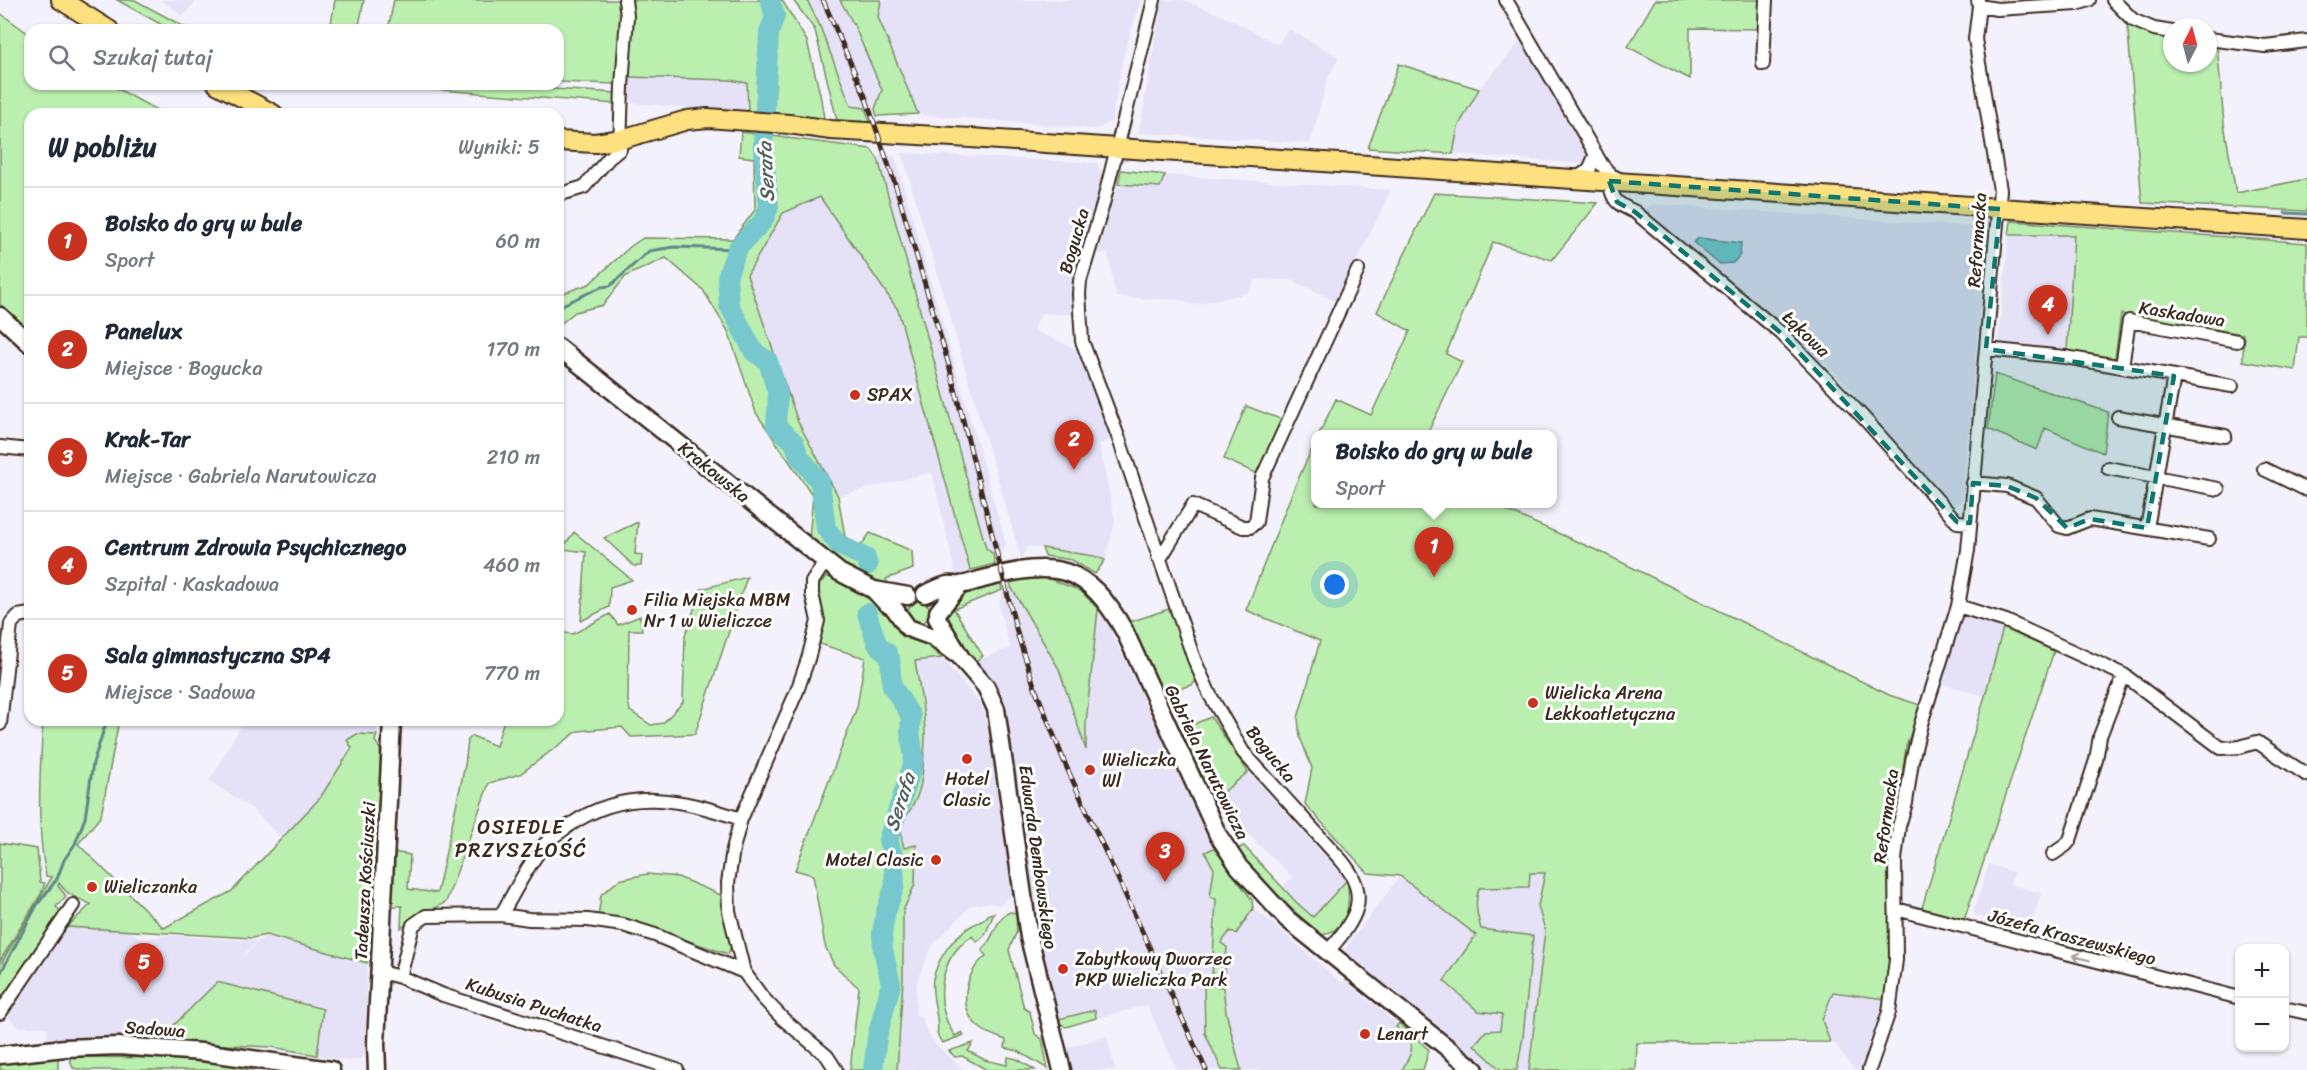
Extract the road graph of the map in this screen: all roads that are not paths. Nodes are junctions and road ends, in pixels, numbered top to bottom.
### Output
1 (61, 0) edge
2 (625, 0) edge
3 (1154, 0) edge
4 (1506, 0) edge
5 (1766, 0) edge
6 (2089, 0) edge
7 (2113, 0) edge
8 (1978, 3) edge
9 (99, 24) edge
10 (2163, 30) edge
11 (2217, 40) edge
12 (2307, 41) edge
13 (1764, 64) dead end
14 (228, 90) edge
15 (262, 108) edge
16 (622, 139) junction
17 (564, 141) edge
18 (1117, 148) junction
19 (1596, 154) junction
20 (1575, 179) junction
21 (1617, 182) junction
22 (564, 193) edge
23 (2000, 209) junction
24 (2307, 230) edge
25 (1359, 270) dead end
26 (0, 316) edge
27 (24, 338) edge
28 (2237, 341) dead end
29 (1986, 349) junction
30 (564, 352) edge
31 (2122, 366) junction
32 (2174, 376) junction
33 (2232, 386) dead end
34 (2118, 417) dead end
35 (2166, 425) junction
36 (2224, 436) dead end
37 (0, 447) edge
38 (24, 449) edge
39 (2108, 468) dead end
40 (2264, 469) dead end
41 (2156, 477) junction
42 (1972, 483) junction
43 (2218, 489) dead end
44 (2307, 490) edge
45 (1970, 523) junction
46 (2147, 528) junction
47 (2209, 539) dead end
48 (1158, 557) junction
49 (825, 562) junction
50 (960, 585) junction
51 (874, 590) junction
52 (925, 594) junction
53 (908, 596) junction
54 (1958, 606) junction
55 (24, 615) edge
56 (938, 615) junction
57 (901, 618) junction
58 (919, 632) junction
59 (961, 658) junction
60 (2124, 675) junction
61 (0, 724) edge
62 (392, 726) edge
63 (2307, 775) edge
64 (741, 819) junction
65 (2053, 854) dead end
66 (73, 905) dead end
67 (1896, 909) junction
68 (501, 915) junction
69 (1328, 951) junction
70 (380, 972) junction
71 (744, 972) junction
72 (400, 977) junction
73 (2235, 997) edge
74 (2289, 1009) edge
75 (0, 1013) edge
76 (2307, 1013) edge
77 (376, 1043) junction
78 (0, 1055) edge
79 (311, 1068) edge
80 (331, 1070) edge
81 (365, 1070) edge
82 (377, 1070) edge
83 (677, 1070) edge
84 (836, 1070) edge
85 (1062, 1070) edge
86 (1475, 1070) edge
87 (1869, 1070) edge

1 - 9 main road
2 - 16 street
3 - 18 street, Bogucka
4 - 19 street
5 - 13 street
6 - 8 street
7 - 10 street
8 - 23 street, Reformacka
11 - 12 street
14 - 15 main road
16 - 17 main road
16 - 18 main road
16 - 22 street
18 - 20 main road
18 - 48 street, Bogucka
19 - 20 street
19 - 21 street, Łąkowa
20 - 21 main road
21 - 23 main road
21 - 45 street, Łąkowa
23 - 24 main road
23 - 29 street, Reformacka
25 - 48 street
26 - 27 main road
28 - 31 street, Kaskadowa
29 - 31 street
29 - 42 street, Reformacka
30 - 49 main road, Krakowska
31 - 32 street
32 - 33 street
32 - 35 street
34 - 35 street
35 - 36 street
35 - 41 street
37 - 38 street
39 - 41 street
40 - 44 street
41 - 43 street
41 - 46 street
42 - 45 street, Reformacka
42 - 46 street
45 - 54 street, Reformacka
46 - 47 street
48 - 69 street, Bogucka
49 - 51 main road, Krakowska
49 - 64 street
50 - 52 main road
50 - 56 main road
50 - 69 main road, Gabriela Narutowicza
51 - 53 main road, Krakowska
51 - 57 main road, Krakowska
52 - 53 main road
52 - 56 main road
53 - 57 main road
54 - 60 street
54 - 67 street, Reformacka
55 - 61 street
56 - 58 main road
56 - 59 main road, Edwarda Dembowskiego
57 - 58 main road
58 - 59 main road, Edwarda Dembowskiego
59 - 85 main road, Edwarda Dembowskiego
60 - 63 street
60 - 65 street
62 - 70 main road, Tadeusza Kościuszki
64 - 68 street
64 - 71 street
66 - 75 street
73 -> 67 street, Józefa Kraszewskiego
67 - 87 street, Reformacka
68 - 71 street
68 - 72 street
69 - 86 main road, Gabriela Narutowicza
70 - 72 street, Kubusia Puchatka
70 - 77 main road, Tadeusza Kościuszki
71 - 84 street
72 - 83 street, Kubusia Puchatka
74 - 76 street
77 - 81 main road, Tadeusza Kościuszki
77 - 82 main road, Tadeusza Kościuszki
78 - 79 main road, Sadowa
79 - 80 main road, Sadowa

